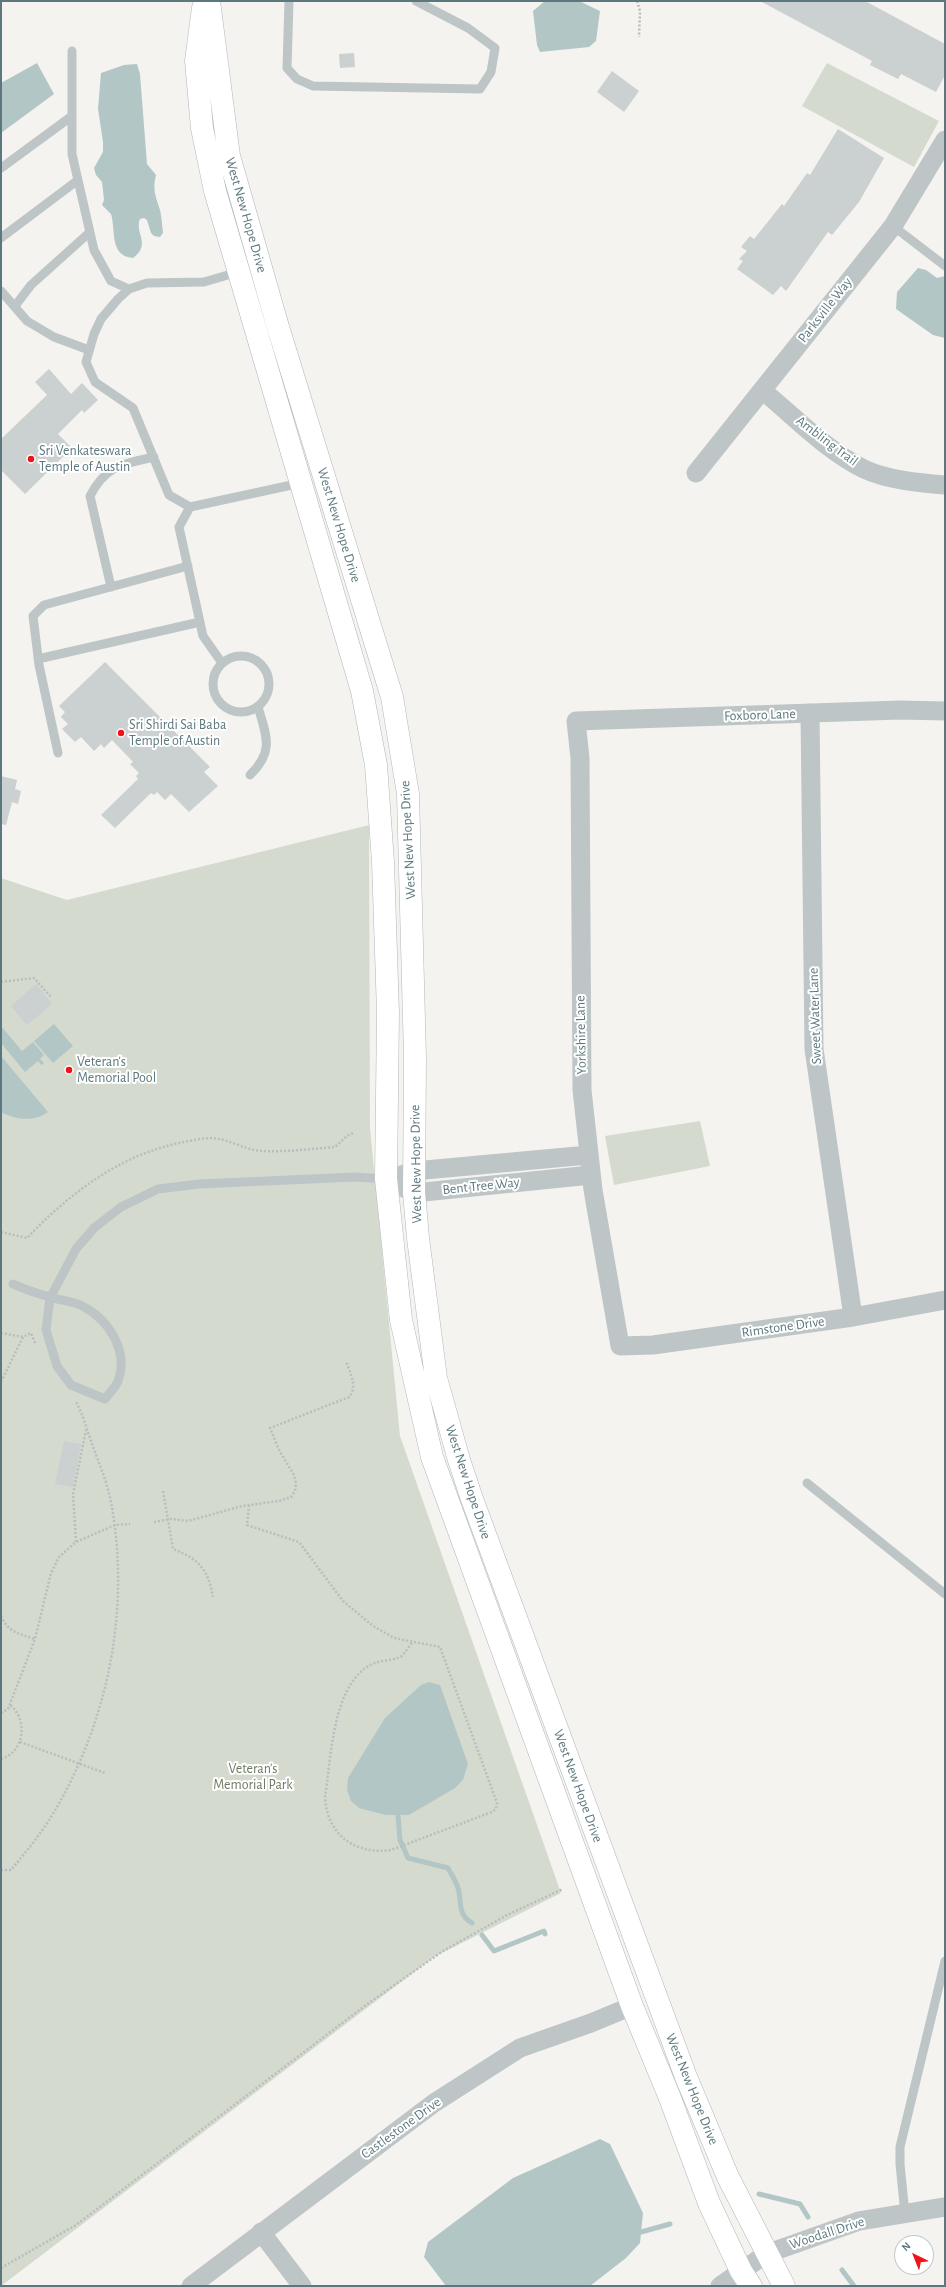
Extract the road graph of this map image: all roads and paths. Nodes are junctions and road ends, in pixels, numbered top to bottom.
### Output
1 (204, 1) edge
2 (209, 1) edge
3 (289, 1) edge
4 (416, 1) edge
5 (637, 1) edge
6 (639, 37) dead end
7 (72, 51) dead end
8 (72, 116) junction
9 (945, 140) edge
10 (1, 168) edge
11 (78, 180) junction
12 (893, 226) junction
13 (90, 232) junction
14 (1, 238) edge
15 (945, 266) edge
16 (238, 272) junction
17 (129, 289) junction
18 (1, 291) edge
19 (14, 306) junction
20 (89, 350) junction
21 (763, 391) junction
22 (154, 457) junction
23 (696, 473) dead end
24 (301, 483) junction
25 (945, 485) edge
26 (190, 507) junction
27 (188, 566) junction
28 (111, 587) junction
29 (200, 622) junction
30 (38, 659) junction
31 (222, 663) junction
32 (258, 707) junction
33 (945, 711) edge
34 (810, 713) junction
35 (576, 721) joint
36 (58, 753) dead end
37 (250, 775) dead end
38 (1, 982) edge
39 (51, 997) dead end
40 (353, 1133) dead end
41 (588, 1155) junction
42 (414, 1171) junction
43 (591, 1175) junction
44 (386, 1179) junction
45 (414, 1193) junction
46 (1, 1232) edge
47 (13, 1284) dead end
48 (50, 1298) junction
49 (945, 1300) edge
50 (853, 1316) junction
51 (1, 1333) edge
52 (23, 1337) junction
53 (620, 1346) joint
54 (37, 1348) dead end
55 (346, 1361) dead end
56 (1, 1382) edge
57 (71, 1398) dead end
58 (87, 1430) junction
59 (807, 1483) dead end
60 (163, 1491) dead end
61 (249, 1505) junction
62 (168, 1520) junction
63 (154, 1522) dead end
64 (130, 1524) dead end
65 (115, 1525) junction
66 (76, 1542) junction
67 (945, 1594) edge
68 (213, 1597) dead end
69 (1, 1616) edge
70 (35, 1639) junction
71 (412, 1643) junction
72 (10, 1705) junction
73 (1, 1713) edge
74 (20, 1742) junction
75 (1, 1758) edge
76 (79, 1764) junction
77 (105, 1773) dead end
78 (1, 1870) edge
79 (563, 1889) dead end
80 (945, 1961) edge
81 (632, 2006) junction
82 (945, 2207) edge
83 (905, 2214) junction
84 (261, 2232) junction
85 (766, 2254) junction
86 (1, 2268) edge
87 (746, 2279) edge
88 (191, 2286) edge
89 (302, 2286) edge
90 (720, 2286) edge
91 (784, 2286) edge

1 - 16 main road, West New Hope Drive
2 - 42 main road, West New Hope Drive
3 - 4 lane
5 - 6 path
7 - 8 lane
8 - 10 lane
8 - 11 lane
9 - 12 street, Parksville Way
11 - 13 lane
11 - 14 lane
12 - 15 lane
12 - 21 street, Parksville Way
13 - 17 lane
13 - 19 lane
16 - 17 lane
16 - 24 main road, West New Hope Drive
17 - 20 lane
18 - 19 lane
19 - 20 lane
20 - 22 lane
21 - 23 street, Parksville Way
21 - 25 street, Ambling Trail
22 - 26 lane
22 - 28 lane
24 - 26 lane
24 - 44 main road, West New Hope Drive
26 - 27 lane
27 - 28 lane
27 - 29 lane
28 - 30 lane
29 - 30 lane
29 - 31 lane
30 - 36 lane
31 - 32 lane
31 - 32 lane
32 - 37 lane
33 - 34 street, Foxboro Lane
34 - 35 street, Foxboro Lane
34 - 50 street, Sweet Water Lane
35 - 41 street, Yorkshire Lane
38 - 39 path
40 - 46 path
41 - 42 street, Bent Tree Way
41 - 43 street, Yorkshire Lane
42 - 44 street, Bent Tree Way
42 - 45 main road, West New Hope Drive
43 - 45 street, Bent Tree Way
43 - 53 street, Yorkshire Lane
44 - 45 street
44 - 48 lane
44 - 81 main road, West New Hope Drive
45 - 85 main road, West New Hope Drive
47 - 48 lane
48 - 48 lane
49 - 50 street, Rimstone Drive
50 - 53 street, Rimstone Drive
51 - 52 path
52 - 54 path
52 - 56 path
55 - 61 path
57 - 58 path
58 - 65 path
58 - 66 path
59 - 67 lane
60 - 62 path
61 - 62 path
61 - 71 path
62 - 63 path
62 - 68 path
64 - 65 path
65 - 66 path
65 - 76 path
66 - 70 path
69 - 70 path
70 - 72 path
71 - 71 path
72 - 73 path
72 - 74 path
74 - 75 path
74 - 76 path
76 - 77 path
76 - 78 path
79 - 86 path
80 - 83 lane
81 - 84 street, Castlestone Drive
81 - 87 main road, West New Hope Drive
82 - 83 street, Woodall Drive
83 - 85 street, Woodall Drive
84 - 88 street, Castlestone Drive
84 - 89 street
85 - 87 street, Woodall Drive
85 - 91 main road, West New Hope Drive
87 - 90 street, Woodall Drive

